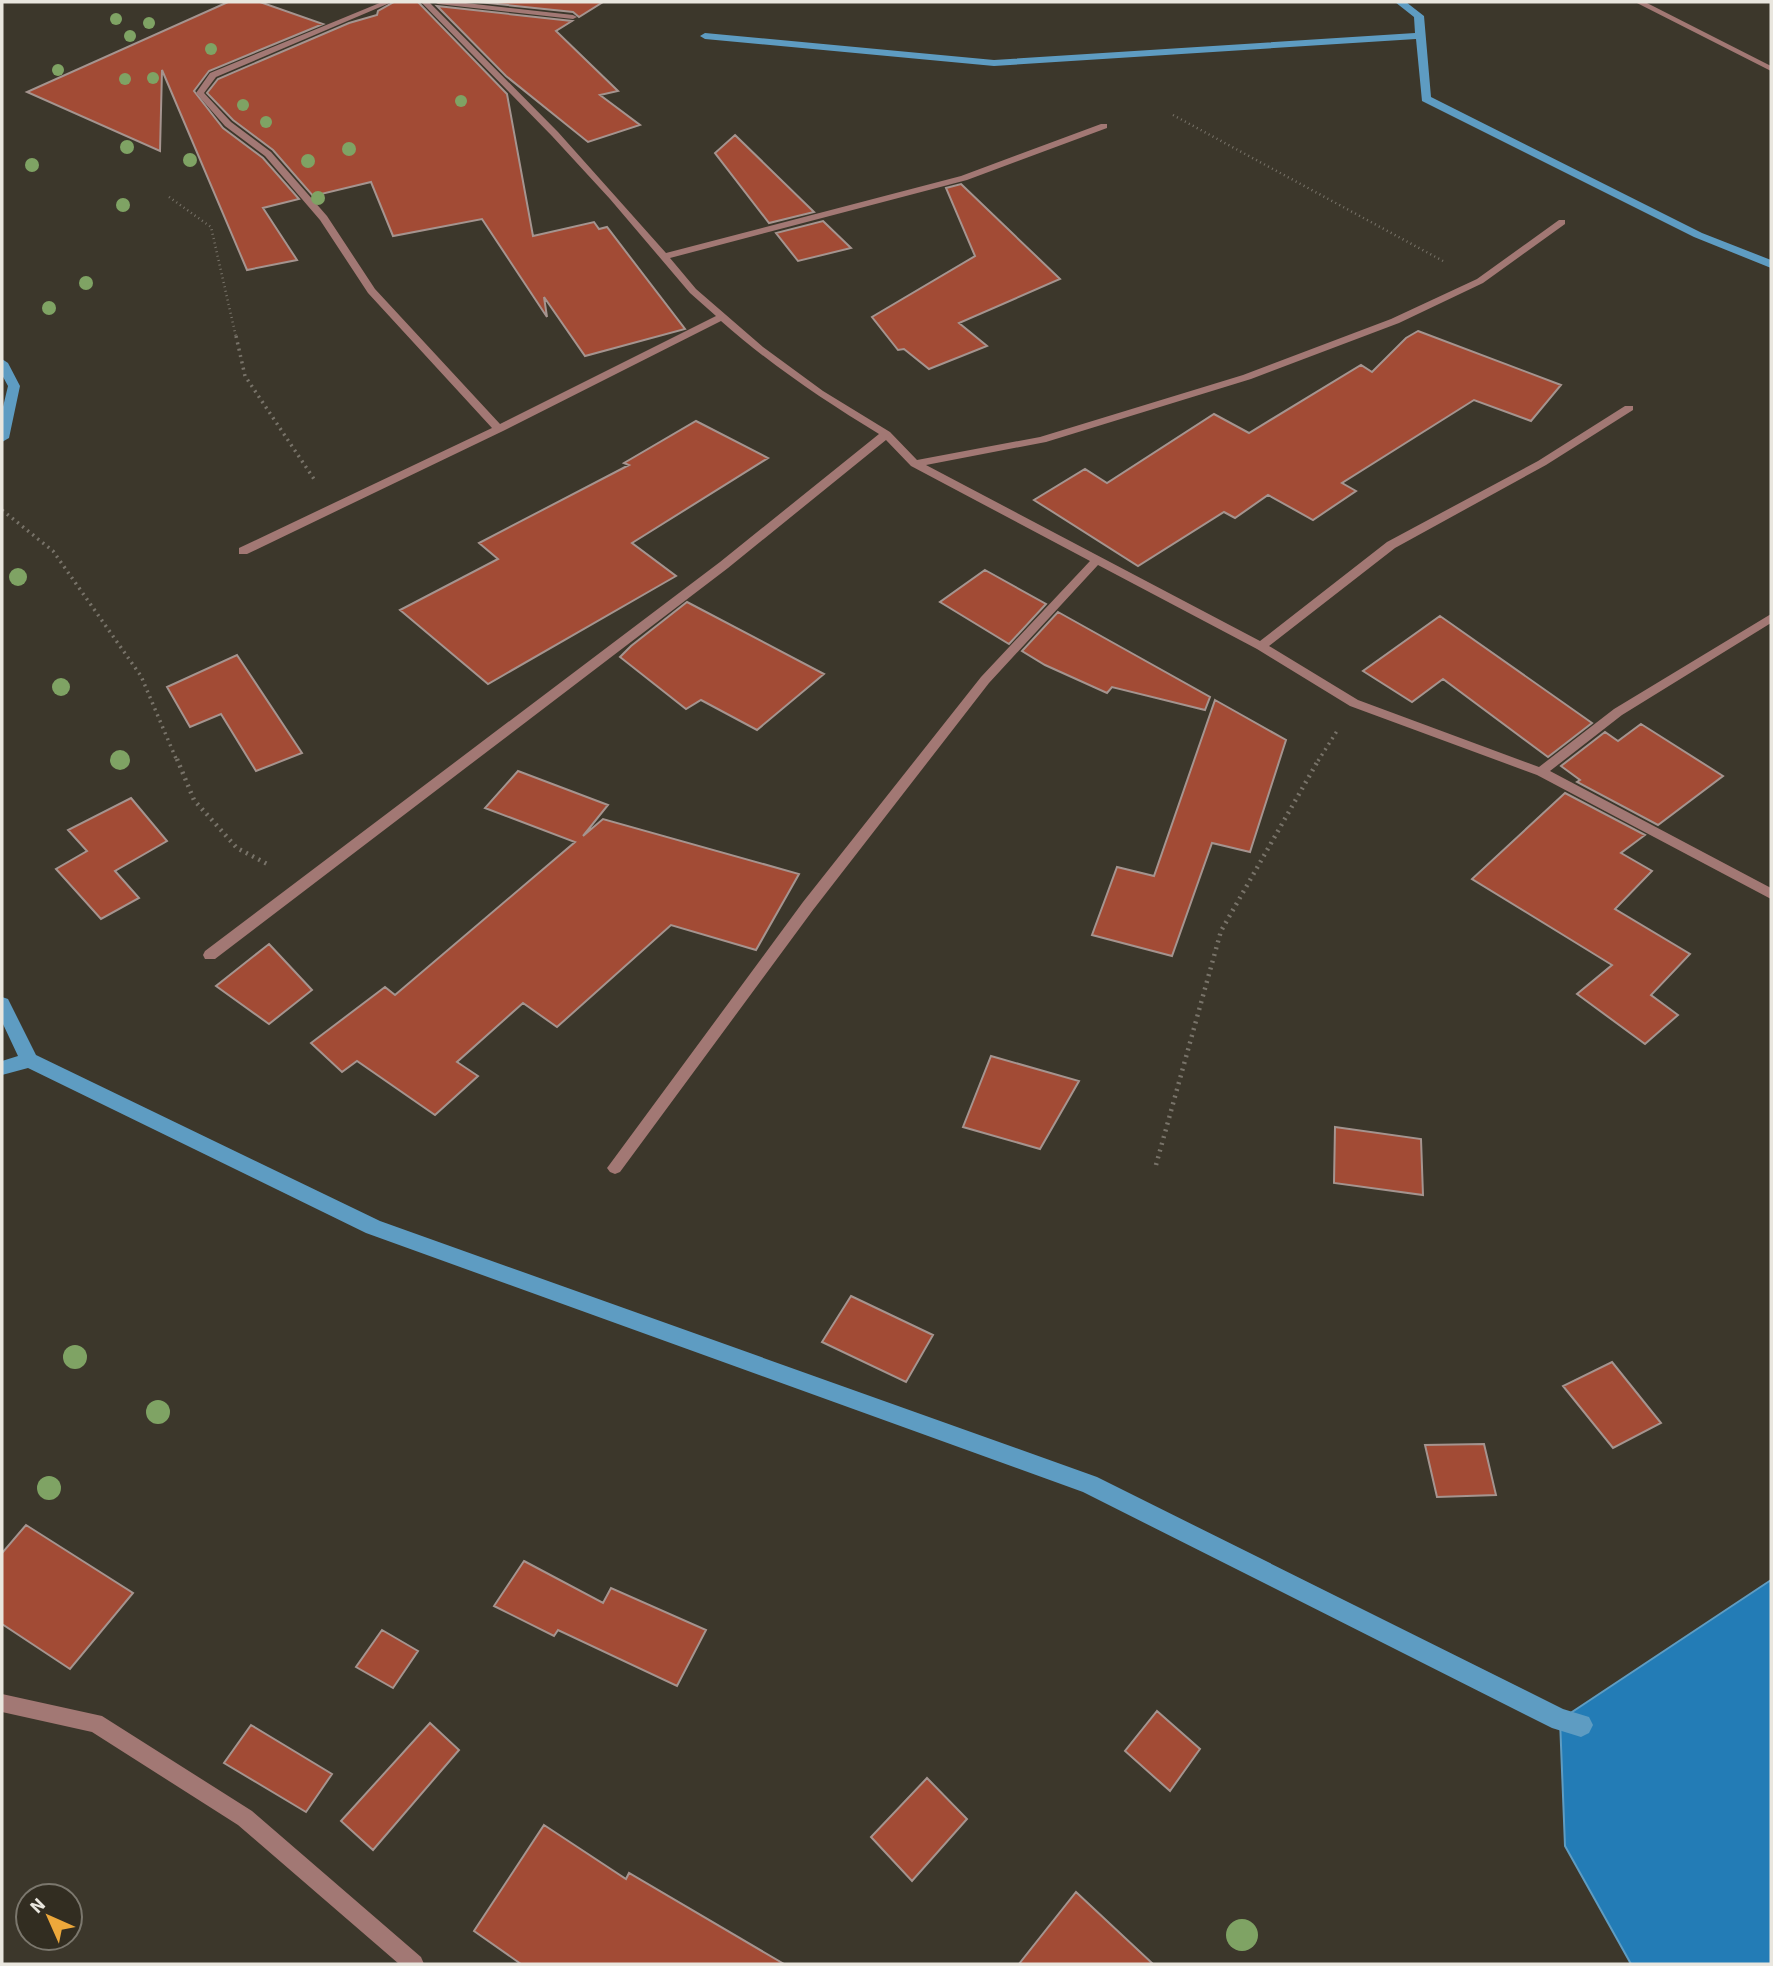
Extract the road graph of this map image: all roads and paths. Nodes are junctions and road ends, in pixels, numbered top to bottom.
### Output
1 (388, 2) edge
2 (425, 2) edge
3 (439, 2) edge
4 (1639, 2) edge
5 (573, 17) dead end
6 (1771, 69) edge
7 (1173, 115) dead end
8 (1104, 126) dead end
9 (169, 197) dead end
10 (1562, 222) dead end
11 (663, 257) junction
12 (1480, 281) junction
13 (722, 317) junction
14 (1629, 408) dead end
15 (499, 429) junction
16 (886, 434) junction
17 (915, 464) junction
18 (334, 508) junction
19 (2, 510) edge
20 (243, 551) dead end
21 (1096, 561) junction
22 (1771, 618) edge
23 (1261, 646) junction
24 (1354, 703) junction
25 (1541, 772) junction
26 (304, 884) junction
27 (1771, 894) edge
28 (210, 955) dead end
29 (1156, 1165) dead end
30 (615, 1168) dead end
31 (2, 1703) edge
32 (414, 1964) edge

1 - 15 street
2 - 11 street
3 - 5 street
4 - 6 street
7 - 12 path
8 - 11 street
9 - 18 path
10 - 12 street
11 - 13 street
12 - 17 street
13 - 15 street
13 - 16 street
14 - 23 street
15 - 18 street
16 - 17 street
16 - 26 street
17 - 21 street
18 - 20 street
19 - 26 path
21 - 23 street
21 - 30 street
22 - 25 street
23 - 24 street
24 - 25 street
24 - 29 path
25 - 27 street
26 - 28 street
31 - 32 street

